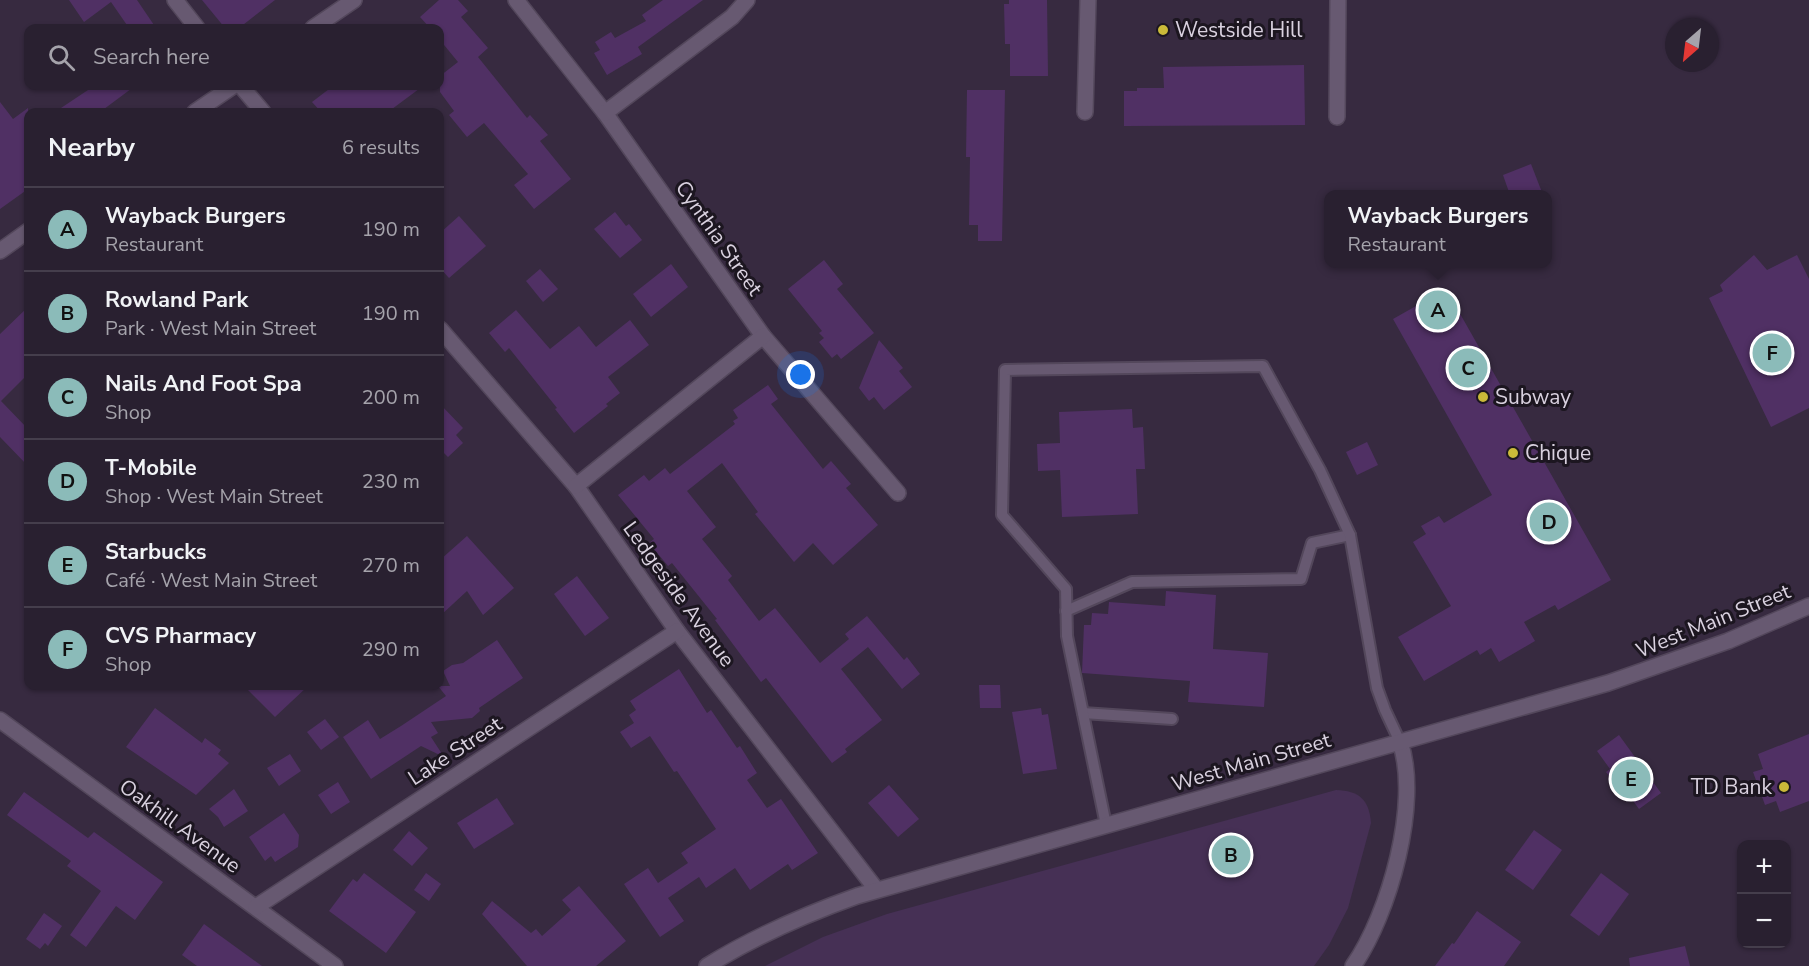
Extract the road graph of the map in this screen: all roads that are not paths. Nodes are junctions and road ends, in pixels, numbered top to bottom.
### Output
1 (176, 0) edge
2 (354, 0) edge
3 (516, 0) edge
4 (747, 0) edge
5 (1088, 0) edge
6 (1338, 0) edge
7 (194, 24) edge
8 (320, 24) edge
9 (227, 90) edge
10 (244, 90) edge
11 (201, 108) edge
12 (260, 108) edge
13 (1085, 112) dead end
14 (605, 113) junction
15 (1337, 117) dead end
16 (24, 234) edge
17 (0, 251) edge
18 (763, 336) junction
19 (444, 337) edge
20 (576, 486) junction
21 (898, 493) dead end
22 (1350, 535) junction
23 (1809, 606) edge
24 (1066, 611) junction
25 (677, 631) junction
26 (1083, 713) junction
27 (1172, 719) dead end
28 (0, 720) edge
29 (1400, 742) junction
30 (1106, 825) junction
31 (876, 890) junction
32 (256, 907) junction
33 (335, 966) edge
34 (708, 966) edge
35 (1353, 966) edge

1 - 7 street
2 - 8 street
3 - 14 street, Cynthia Street
4 - 14 street
5 - 13 street
6 - 15 street
9 - 11 street
10 - 12 street
14 - 18 street, Cynthia Street
16 - 17 street
18 - 20 street
18 - 21 street, Cynthia Street
19 - 20 street, Ledgeside Avenue
20 - 25 street, Ledgeside Avenue
22 - 24 lane
22 - 24 lane
22 - 29 lane
23 - 29 street, West Main Street
24 - 26 lane
25 - 31 street, Ledgeside Avenue
25 - 32 street, Lake Street
26 - 27 lane
26 - 30 lane
28 - 32 street, Oakhill Avenue
29 - 30 street, West Main Street
29 - 35 street
30 - 31 street, West Main Street
31 - 34 street, West Main Street
32 - 33 street, Oakhill Avenue

